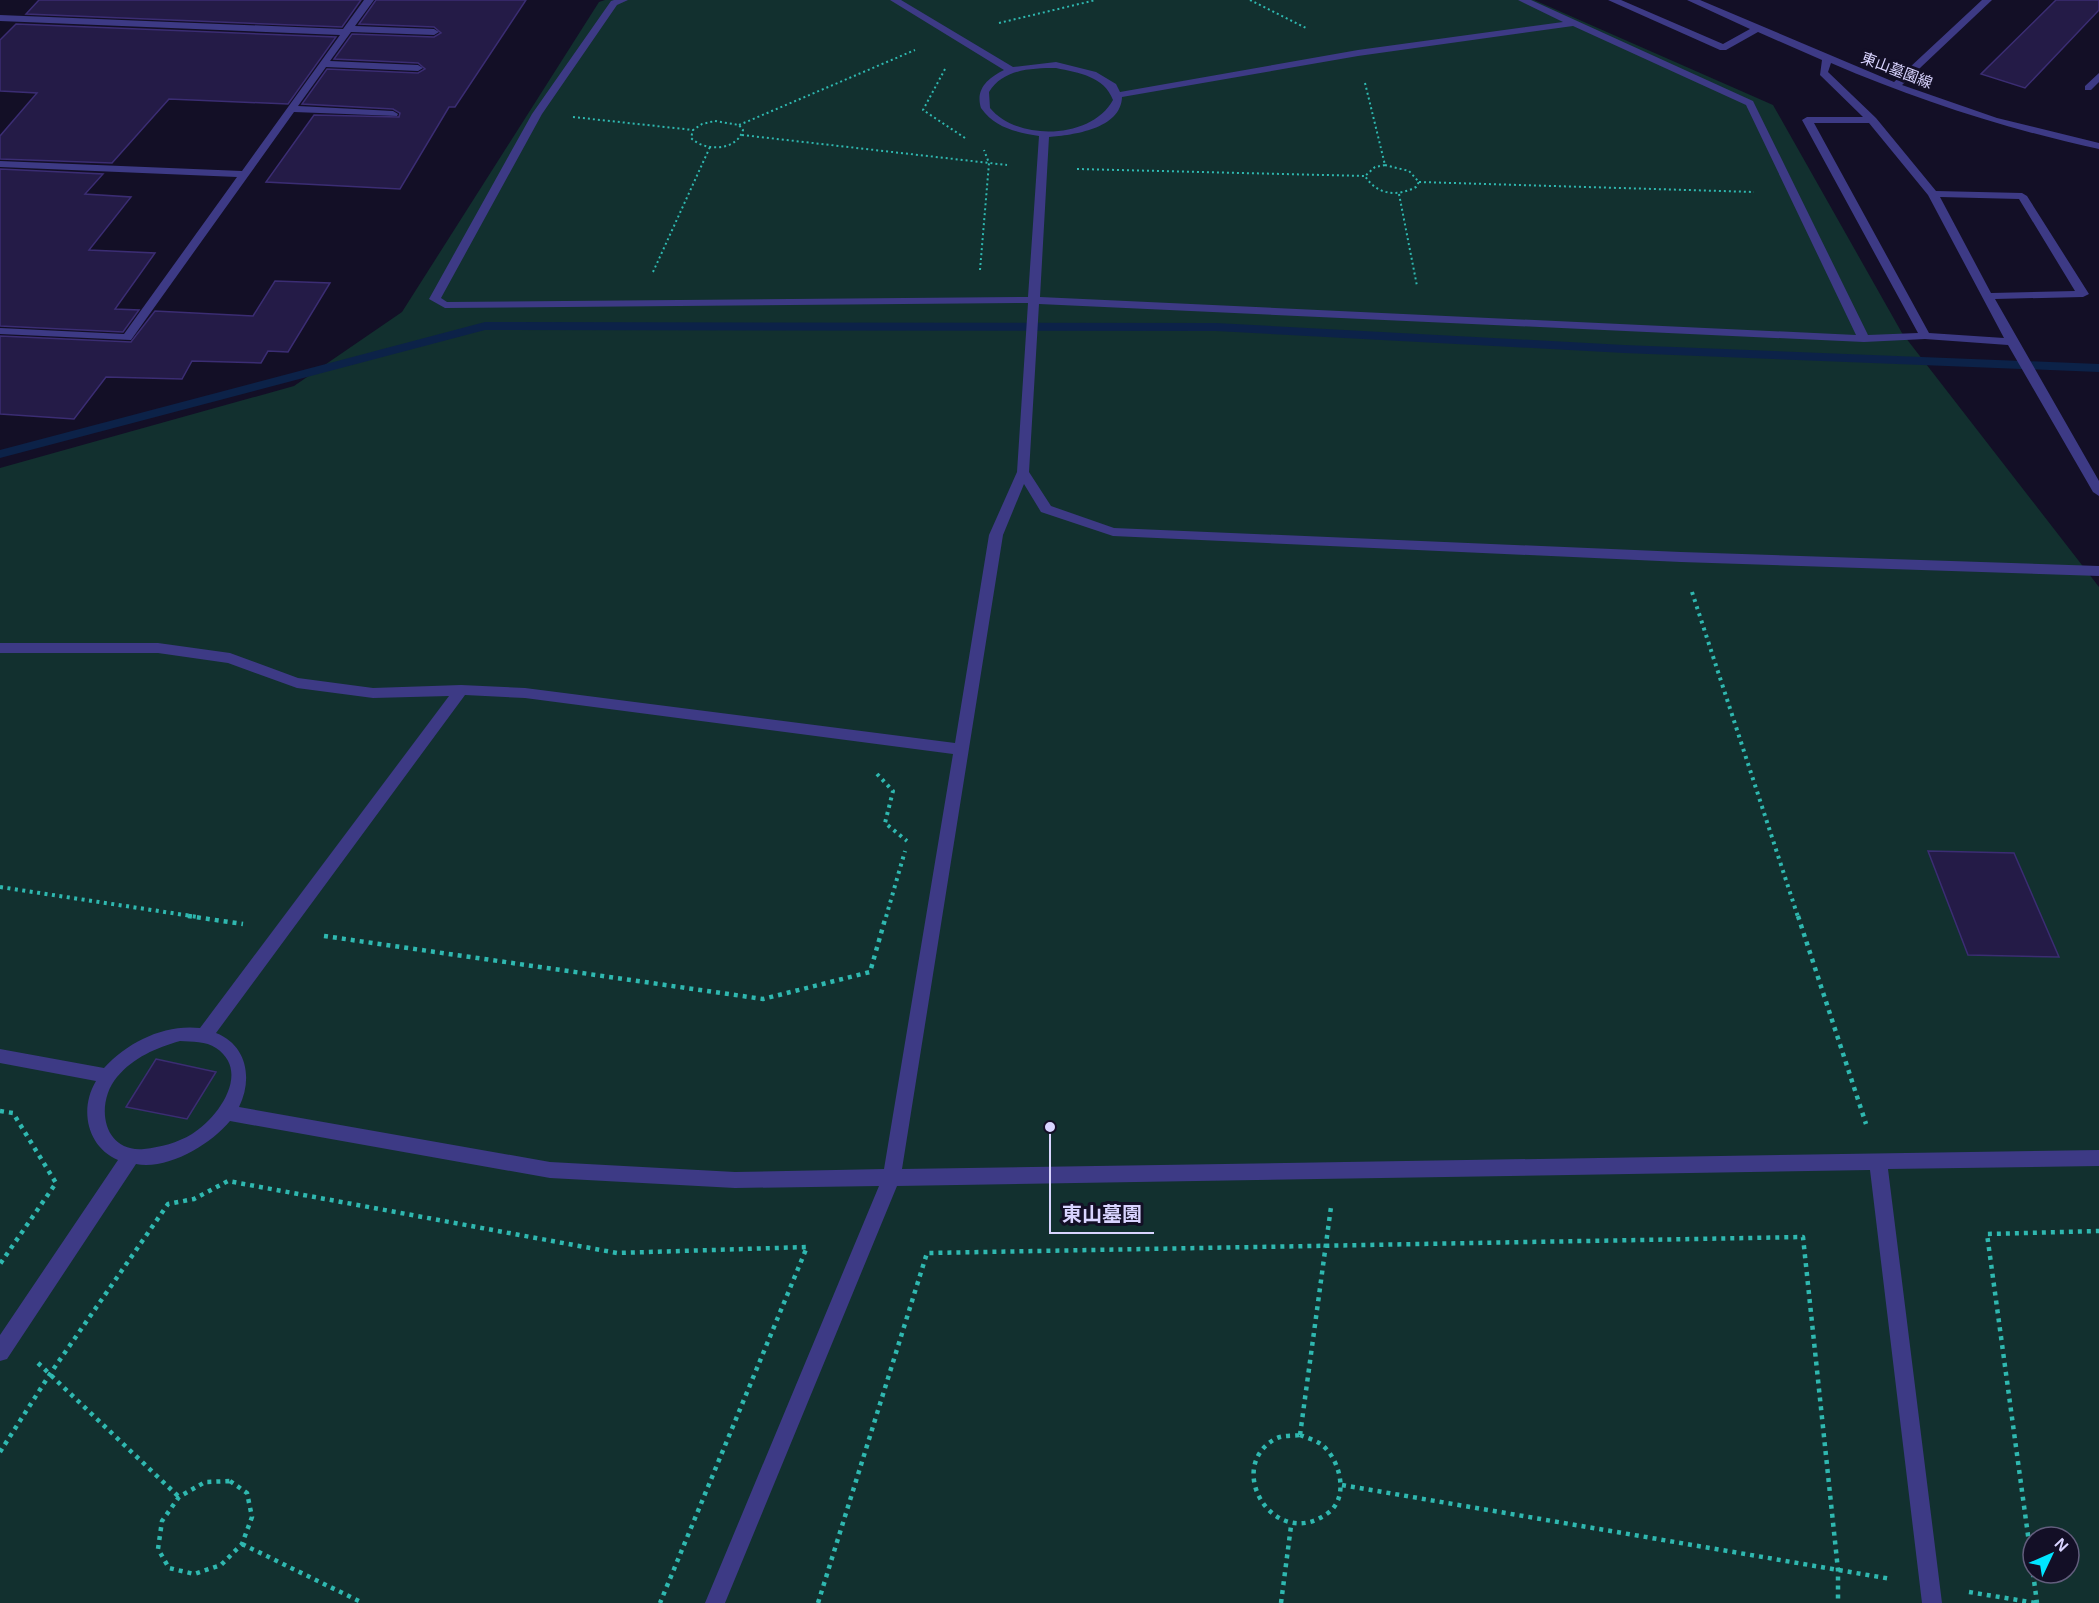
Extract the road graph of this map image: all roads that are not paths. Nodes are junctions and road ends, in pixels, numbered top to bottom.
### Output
1 (369, 0) edge
2 (623, 0) edge
3 (895, 0) edge
4 (1523, 0) edge
5 (1613, 0) edge
6 (1692, 0) edge
7 (1987, 0) edge
8 (0, 18) edge
9 (1574, 23) junction
10 (1757, 28) junction
11 (347, 31) junction
12 (434, 32) dead end
13 (1827, 59) junction
14 (322, 64) junction
15 (418, 68) dead end
16 (1011, 70) junction
17 (2099, 76) edge
18 (1894, 87) junction
19 (2099, 90) edge
20 (1118, 95) junction
21 (291, 109) junction
22 (393, 114) dead end
23 (1872, 120) junction
24 (1044, 134) junction
25 (2099, 146) edge
26 (0, 164) edge
27 (245, 174) junction
28 (1933, 194) junction
29 (1987, 296) junction
30 (1033, 300) junction
31 (0, 331) edge
32 (1925, 336) junction
33 (1864, 339) junction
34 (2012, 342) junction
35 (1023, 472) junction
36 (2099, 492) edge
37 (2099, 571) edge
38 (0, 648) edge
39 (461, 690) junction
40 (961, 749) junction
41 (205, 1035) junction
42 (0, 1056) edge
43 (108, 1076) junction
44 (228, 1113) junction
45 (132, 1156) junction
46 (2099, 1158) edge
47 (1878, 1162) junction
48 (892, 1178) junction
49 (0, 1352) edge
50 (1931, 1595) edge
51 (715, 1603) edge

1 - 11 street
2 - 30 street
3 - 16 street
4 - 9 street
5 - 10 street
6 - 10 street, 東山墓園線
7 - 18 street
8 - 11 street
9 - 20 street
9 - 33 street
10 - 13 street, 東山墓園線
11 - 12 street
11 - 14 street
13 - 18 street, 東山墓園線
13 - 23 street
14 - 15 street
14 - 21 street
16 - 20 street
16 - 24 street
17 - 19 street
18 - 25 street, 東山墓園線
20 - 24 street
21 - 22 street
21 - 27 street
23 - 28 street
23 - 32 street
24 - 30 street
26 - 27 street
27 - 31 street
28 - 29 street
28 - 29 street
29 - 34 street
30 - 33 street
30 - 35 street
32 - 33 street
32 - 34 street
34 - 36 street
35 - 37 street
35 - 40 street
38 - 39 street
39 - 40 street
39 - 41 street
40 - 48 street
41 - 43 street
41 - 44 street
42 - 43 street
43 - 45 street
44 - 45 street
44 - 48 street
45 - 49 street
46 - 47 street
47 - 48 street
47 - 50 street
48 - 51 street

